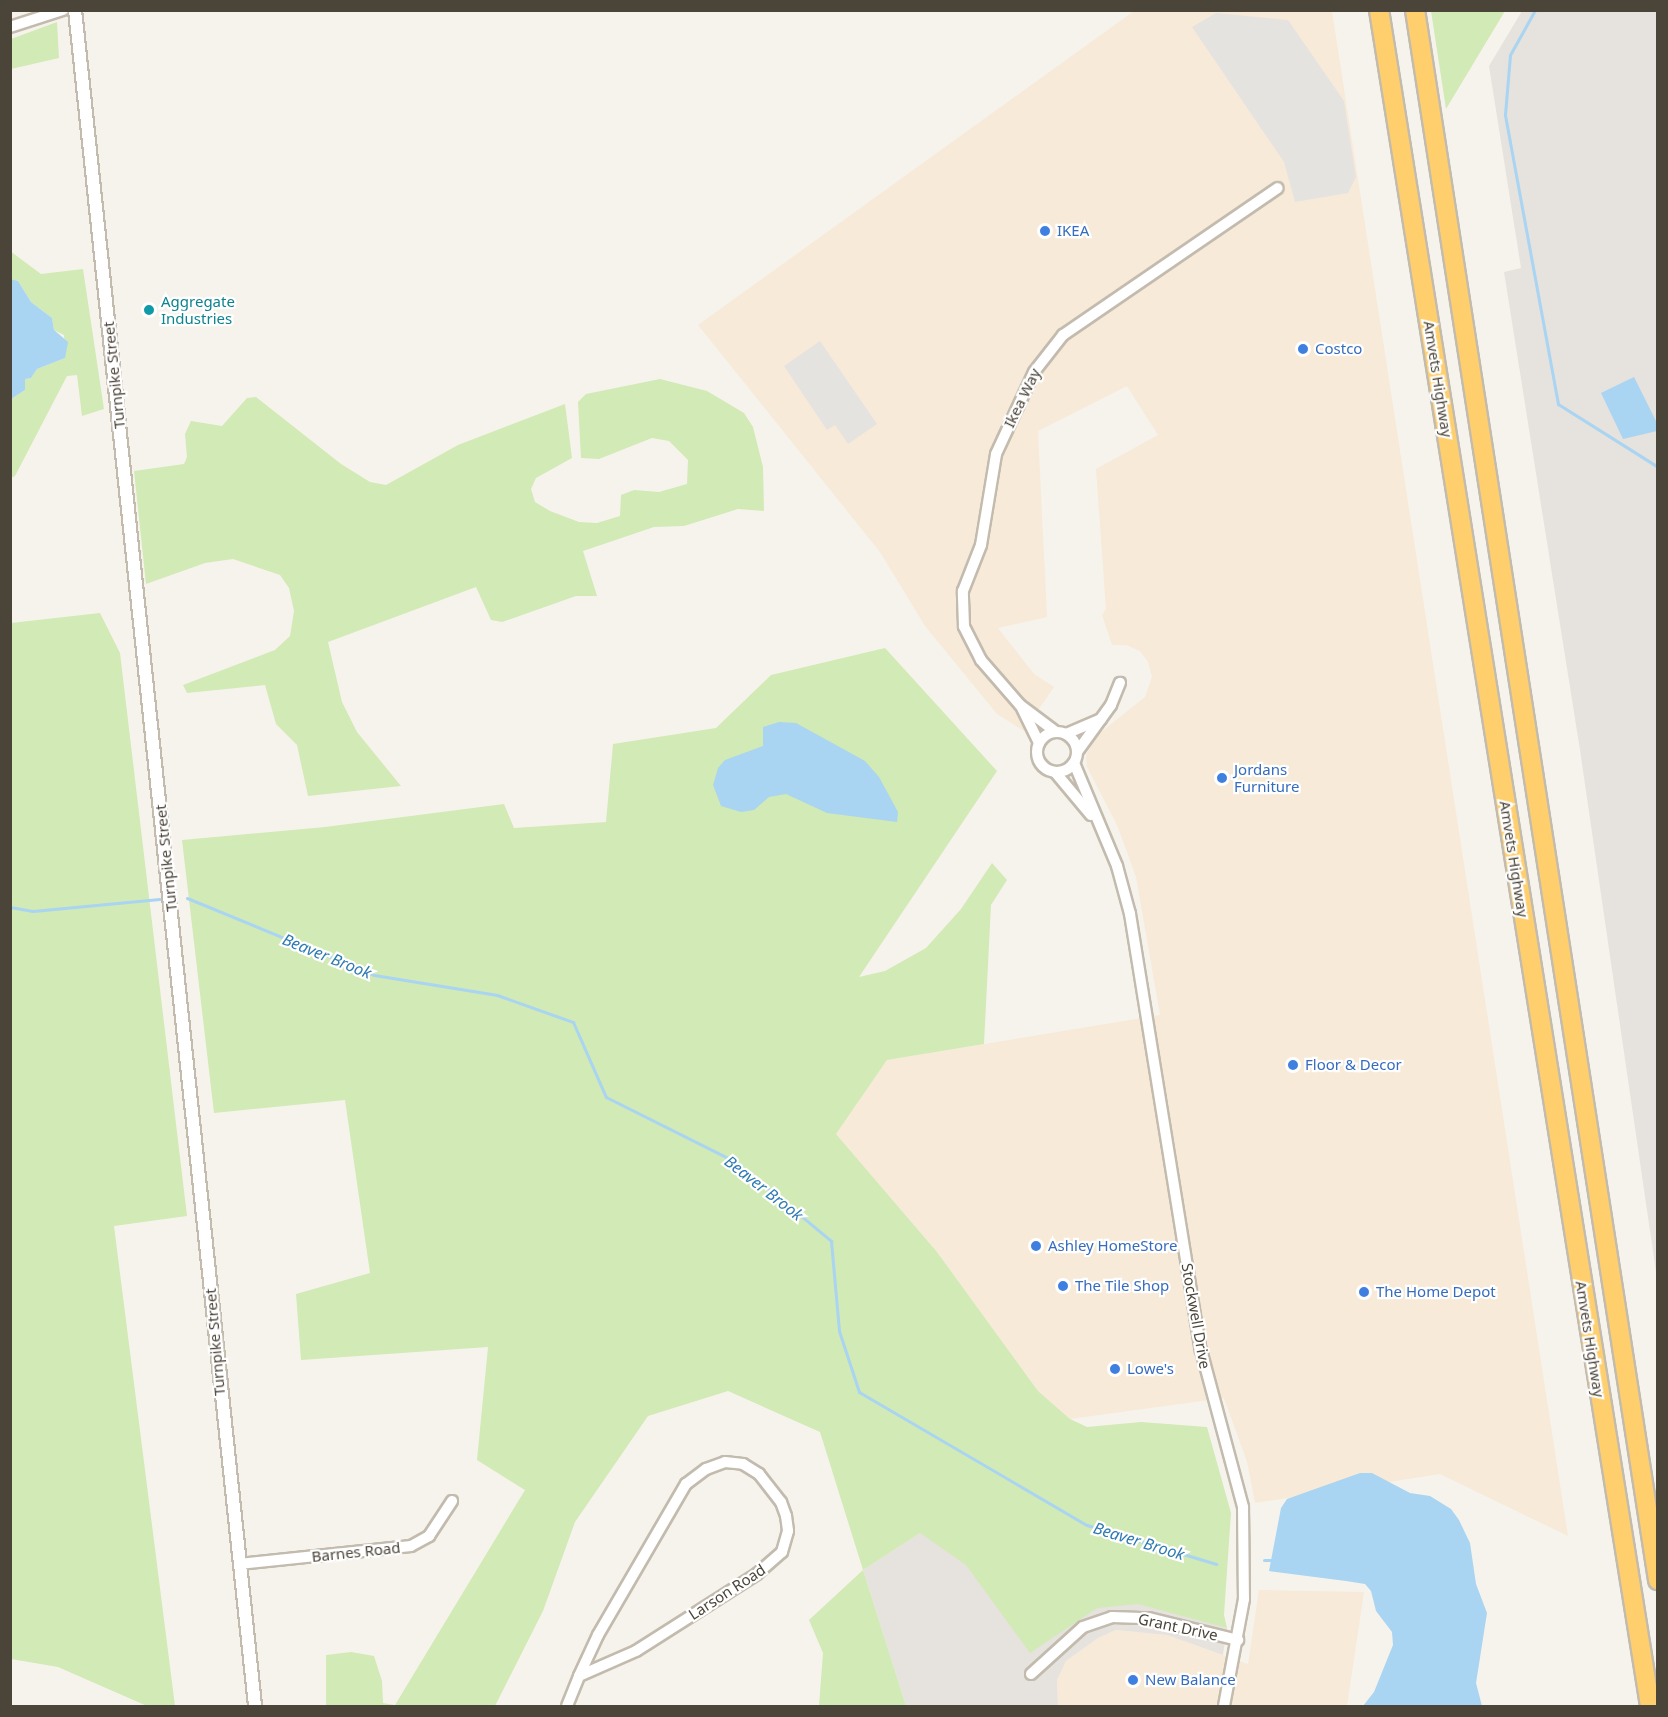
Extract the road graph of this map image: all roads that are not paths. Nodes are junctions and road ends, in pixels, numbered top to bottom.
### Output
1 (63, 10) edge
2 (75, 10) edge
3 (1379, 10) edge
4 (1415, 10) edge
5 (10, 27) edge
6 (1278, 188) dead end
7 (1120, 683) dead end
8 (1020, 705) junction
9 (1101, 719) junction
10 (1061, 733) junction
11 (1039, 743) junction
12 (1075, 758) junction
13 (1055, 772) junction
14 (1097, 822) junction
15 (452, 1501) dead end
16 (239, 1564) junction
17 (1658, 1580) edge
18 (1238, 1640) junction
19 (1031, 1674) dead end
20 (579, 1676) junction
21 (1650, 1706) edge
22 (255, 1707) edge
23 (567, 1707) edge
24 (1224, 1707) edge

1 - 5 street
2 - 16 street, Turnpike Street
3 - 21 highway, Amvets Highway
4 - 17 highway, Amvets Highway
6 - 8 street, Ikea Way
7 - 9 street
8 - 10 street, Ikea Way
8 - 11 street, Ikea Way
9 - 10 street
9 - 12 street
10 - 11 street
10 - 12 street
11 - 13 street
12 - 13 street
12 - 14 street, Stockwell Drive
13 - 14 street, Stockwell Drive
14 - 18 street, Stockwell Drive
15 - 16 street, Barnes Road
16 - 22 street, Turnpike Street
18 - 19 street, Grant Drive
18 - 24 street, Stockwell Drive
20 - 20 street, Larson Road
20 - 23 street, Larson Road

